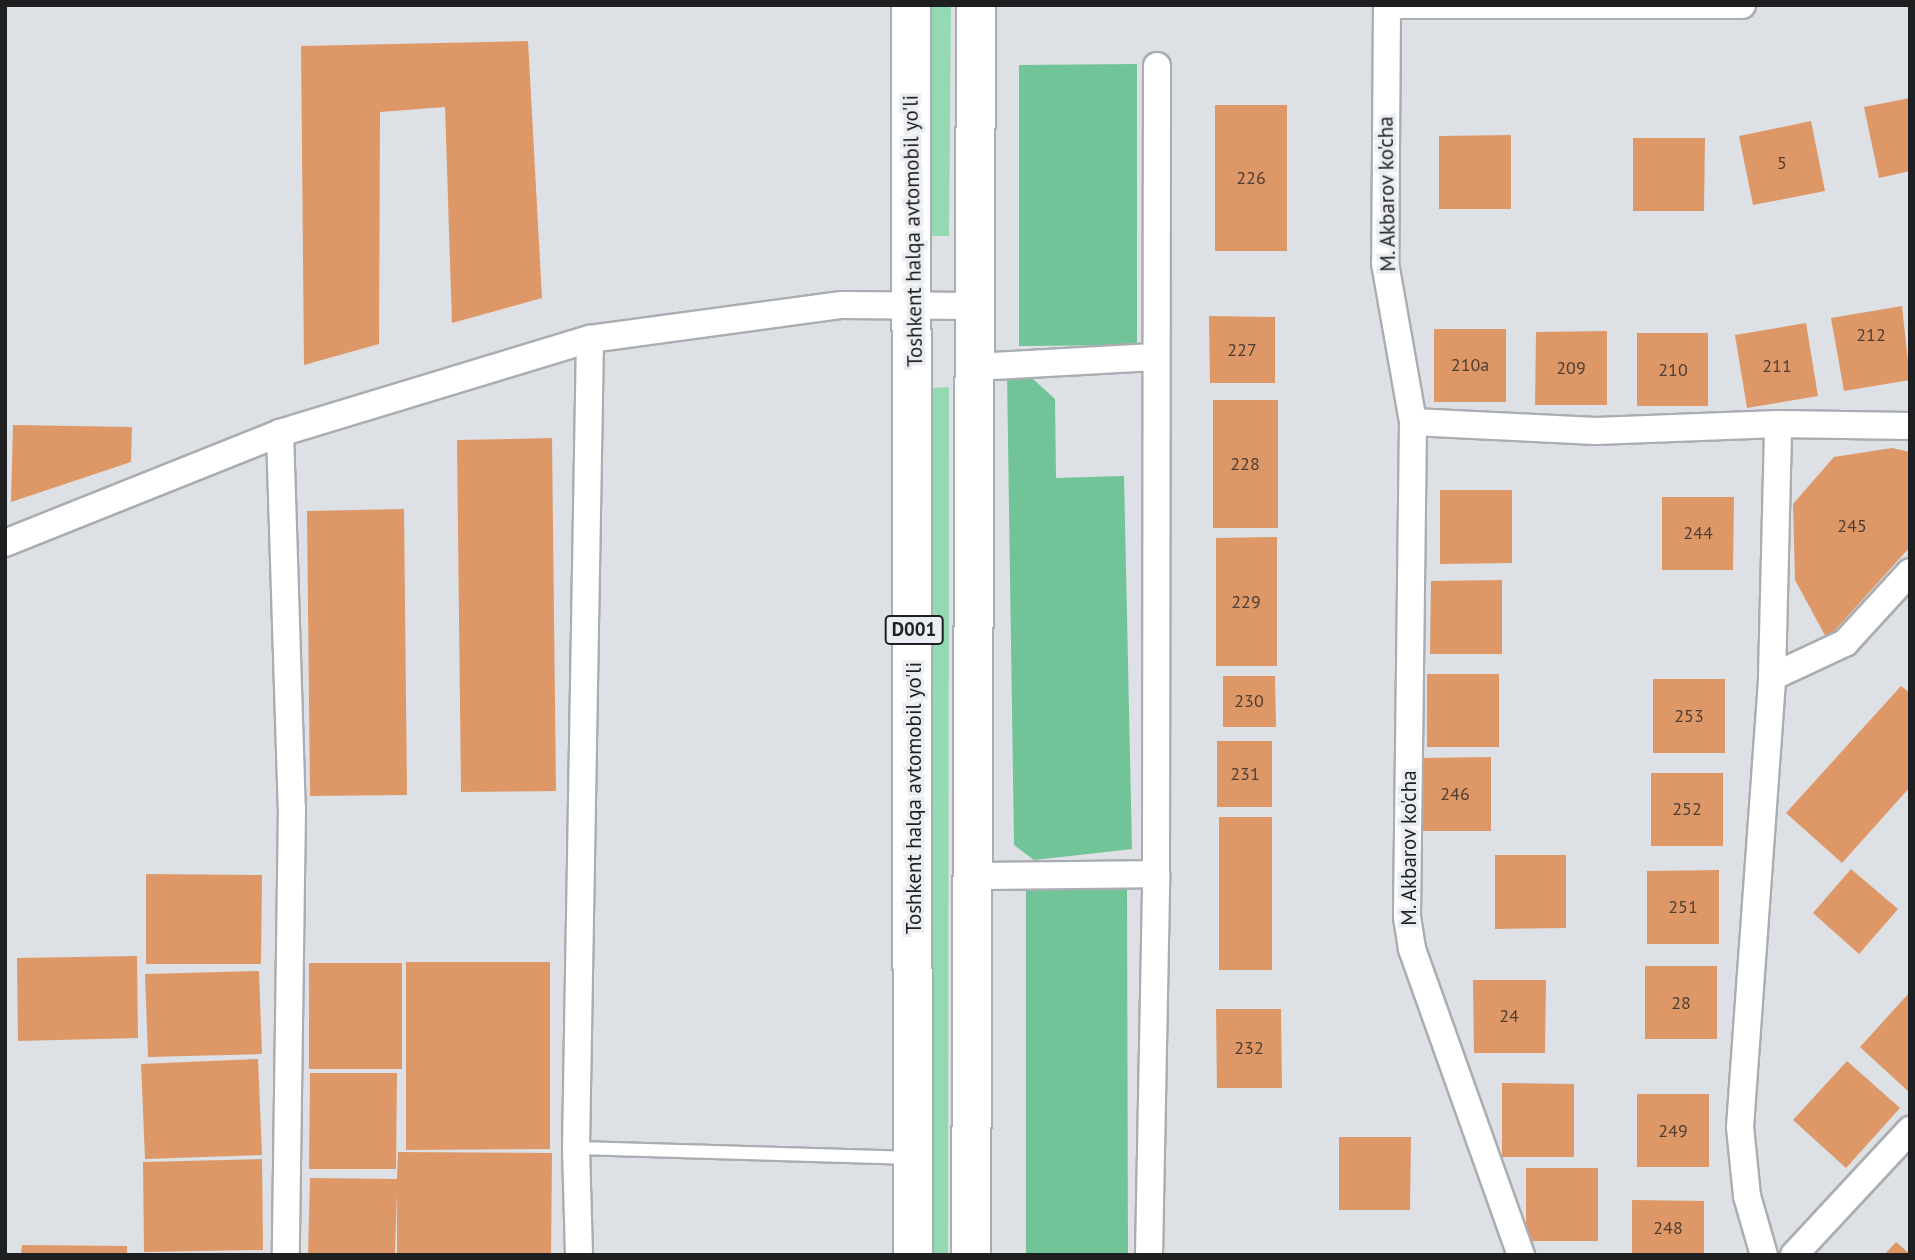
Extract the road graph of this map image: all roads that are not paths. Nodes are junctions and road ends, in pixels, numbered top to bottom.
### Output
1 (911, 5) edge
2 (976, 5) edge
3 (1742, 5) edge
4 (1387, 6) edge
5 (1157, 66) dead end
6 (915, 303) junction
7 (975, 306) junction
8 (590, 339) junction
9 (1155, 358) junction
10 (975, 367) junction
11 (1413, 422) junction
12 (1778, 424) junction
13 (1910, 426) edge
14 (280, 433) junction
15 (5, 543) edge
16 (1910, 572) edge
17 (1772, 677) junction
18 (1156, 874) junction
19 (972, 876) junction
20 (1910, 1130) edge
21 (576, 1148) junction
22 (913, 1158) junction
23 (286, 1255) edge
24 (579, 1255) edge
25 (913, 1255) edge
26 (971, 1255) edge
27 (1149, 1255) edge
28 (1521, 1255) edge
29 (1764, 1255) edge
30 (1794, 1255) edge

1 - 6 highway, Toshkent halqa avtomobil yo'li / D001
2 - 7 highway, D001
3 - 4 street
4 - 11 street, M. Akbarov ko'cha
5 - 9 street
6 - 7 street
6 - 8 street
6 - 22 highway, Toshkent halqa avtomobil yo'li / D001
7 - 10 highway, D001
8 - 14 street
8 - 21 street
9 - 10 street
9 - 18 street
10 - 19 highway, D001
11 - 12 street
11 - 28 street, M. Akbarov ko'cha
12 - 13 street
12 - 17 street
14 - 15 street
14 - 23 street
16 - 17 street
17 - 29 street
18 - 19 street
18 - 27 street
19 - 26 highway, D001
20 - 30 street
21 - 22 lane
21 - 24 street
22 - 25 highway, Toshkent halqa avtomobil yo'li / D001

